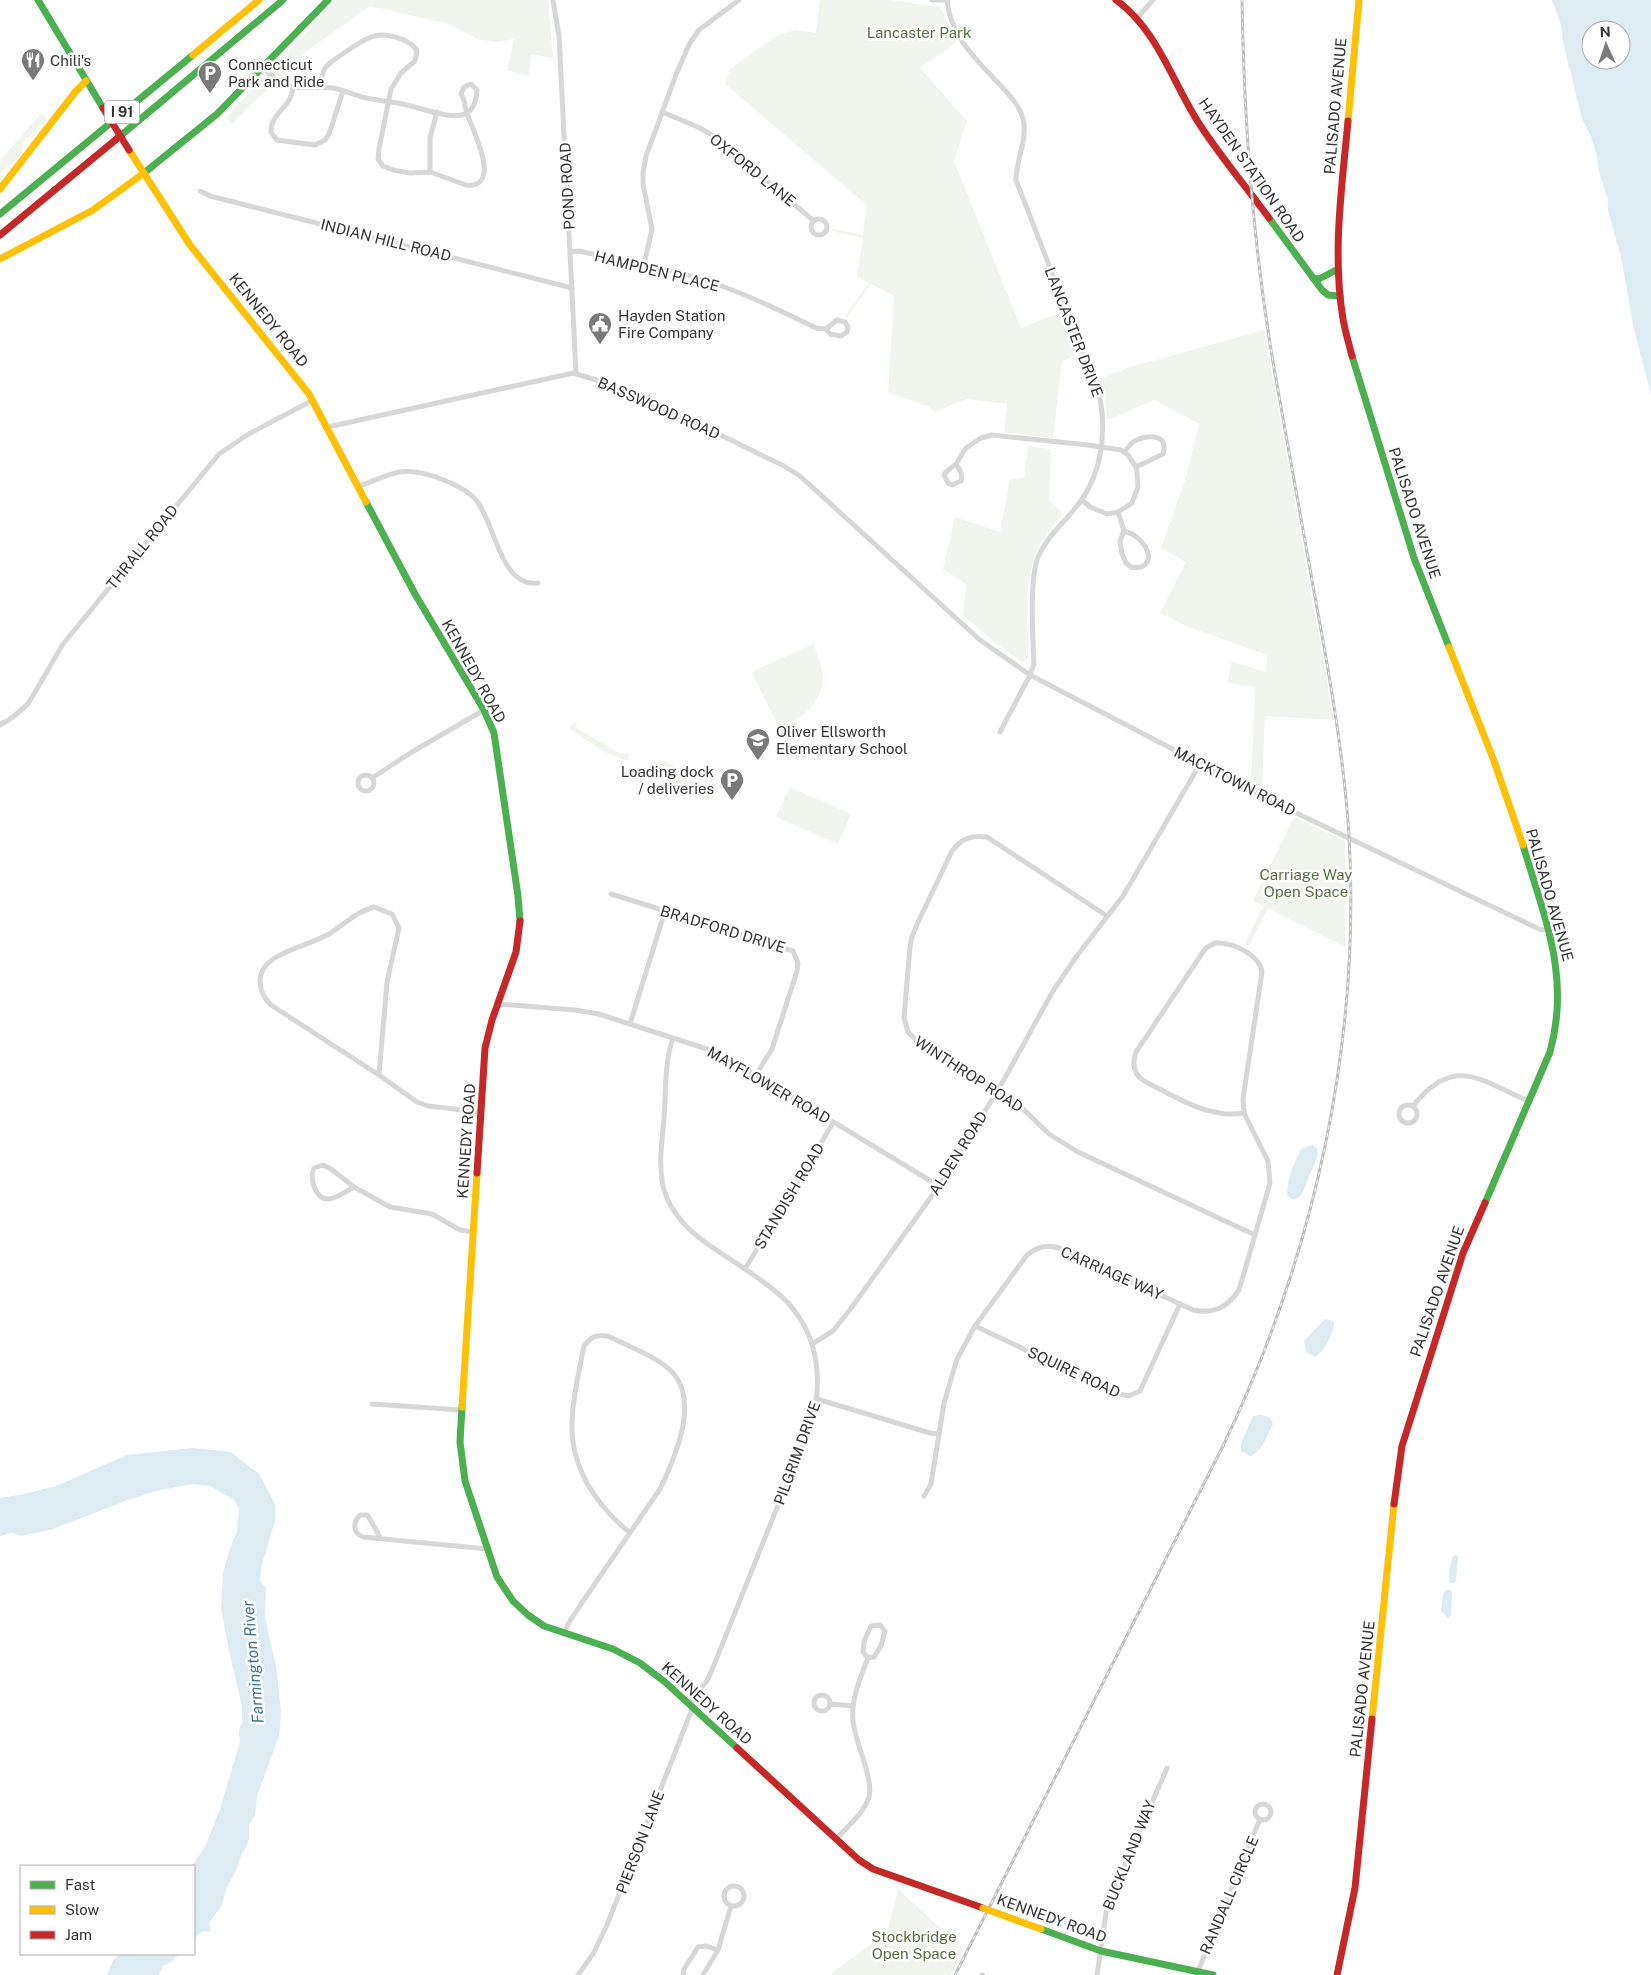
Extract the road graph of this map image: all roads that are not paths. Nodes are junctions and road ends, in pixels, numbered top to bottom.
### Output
1 (38, 0) edge
2 (259, 0) edge
3 (283, 0) edge
4 (328, 0) edge
5 (554, 0) edge
6 (739, 0) edge
7 (932, 0) edge
8 (947, 0) edge
9 (1116, 0) edge
10 (1154, 0) edge
11 (1359, 0) edge
12 (1138, 17) junction
13 (263, 67) junction
14 (86, 81) junction
15 (293, 86) junction
16 (320, 87) junction
17 (342, 90) junction
18 (388, 101) junction
19 (437, 112) junction
20 (662, 112) junction
21 (466, 114) junction
22 (430, 172) junction
23 (144, 173) junction
24 (0, 189) edge
25 (200, 191) dead end
26 (0, 214) edge
27 (814, 221) dead end
28 (0, 235) edge
29 (571, 252) junction
30 (0, 259) edge
31 (644, 265) junction
32 (1338, 269) junction
33 (1313, 278) junction
34 (572, 288) junction
35 (1340, 296) junction
36 (826, 329) dead end
37 (576, 372) junction
38 (313, 400) junction
39 (328, 427) junction
40 (1102, 447) junction
41 (1125, 452) junction
42 (956, 464) dead end
43 (1136, 467) junction
44 (359, 486) junction
45 (1082, 500) junction
46 (1118, 512) junction
47 (1124, 531) junction
48 (538, 583) dead end
49 (940, 603) joint
50 (1030, 675) junction
51 (484, 710) junction
52 (0, 726) edge
53 (1000, 732) dead end
54 (1200, 764) junction
55 (372, 778) dead end
56 (611, 894) dead end
57 (665, 912) junction
58 (1107, 916) junction
59 (1547, 929) junction
60 (497, 1004) junction
61 (630, 1024) junction
62 (673, 1038) junction
63 (379, 1075) junction
64 (756, 1075) junction
65 (998, 1090) junction
66 (1528, 1101) junction
67 (1413, 1106) dead end
68 (481, 1112) junction
69 (1244, 1113) junction
70 (833, 1123) junction
71 (939, 1186) junction
72 (354, 1187) junction
73 (473, 1232) junction
74 (1255, 1235) junction
75 (745, 1268) junction
76 (1180, 1304) junction
77 (975, 1326) junction
78 (812, 1344) junction
79 (817, 1399) junction
80 (372, 1404) dead end
81 (461, 1410) junction
82 (938, 1434) junction
83 (924, 1496) dead end
84 (629, 1532) junction
85 (380, 1537) junction
86 (487, 1549) junction
87 (564, 1634) junction
88 (868, 1658) junction
89 (831, 1704) dead end
90 (692, 1705) junction
91 (853, 1706) junction
92 (1167, 1768) dead end
93 (1260, 1819) dead end
94 (836, 1839) junction
95 (731, 1906) junction
96 (718, 1950) junction
97 (1101, 1951) junction
98 (1198, 1971) junction
99 (578, 1975) edge
100 (683, 1975) edge
101 (703, 1975) edge
102 (1097, 1975) edge
103 (1213, 1975) edge
104 (1337, 1975) edge

1 - 14 main road, KENNEDY ROAD
2 - 26 main road, I 91
3 - 28 main road, I 91
4 - 13 main road
5 - 29 street, POND ROAD
6 - 20 street
7 - 8 street
8 - 40 street, LANCASTER DRIVE
9 - 12 main road, HAYDEN STATION ROAD
10 - 12 street
11 - 32 main road, PALISADO AVENUE
12 - 33 main road, HAYDEN STATION ROAD
13 - 15 street
13 - 23 main road
14 - 23 main road, KENNEDY ROAD, bridge
14 - 24 main road
15 - 16 street
15 - 17 street
16 - 17 street
16 - 18 street
17 - 18 street
18 - 19 street
18 - 22 street
19 - 21 street
19 - 22 street
20 - 27 street, OXFORD LANE
20 - 31 street
21 - 21 street
21 - 22 street
23 - 30 main road
23 - 38 main road, KENNEDY ROAD
25 - 34 street, INDIAN HILL ROAD
29 - 31 street, HAMPDEN PLACE
29 - 34 street, POND ROAD
31 - 36 street, HAMPDEN PLACE
32 - 33 main road
32 - 35 main road, PALISADO AVENUE
33 - 35 main road, HAYDEN STATION ROAD
34 - 37 street, POND ROAD
35 - 59 main road, PALISADO AVENUE
37 - 39 street
37 - 49 street, BASSWOOD ROAD
38 - 39 main road, KENNEDY ROAD
38 - 52 street, THRALL ROAD
39 - 44 main road, KENNEDY ROAD
40 - 41 street
40 - 42 street
40 - 45 street, LANCASTER DRIVE
41 - 43 street
41 - 43 street
43 - 46 street
44 - 48 street
44 - 51 main road, KENNEDY ROAD
45 - 46 street
45 - 50 street, LANCASTER DRIVE
46 - 47 street
47 - 47 street
49 - 50 street, MACKTOWN ROAD
50 - 53 street, LANCASTER DRIVE
50 - 54 street, MACKTOWN ROAD
51 - 55 street
51 - 60 main road, KENNEDY ROAD
54 - 58 street, ALDEN ROAD
54 - 59 street, MACKTOWN ROAD
56 - 57 street, BRADFORD DRIVE
57 - 61 street
57 - 64 street, BRADFORD DRIVE
58 - 65 street, ALDEN ROAD
58 - 65 street, WINTHROP ROAD
59 - 66 main road, PALISADO AVENUE
60 - 61 street, MAYFLOWER ROAD
60 - 68 main road, KENNEDY ROAD
61 - 62 street, MAYFLOWER ROAD
62 - 64 street, MAYFLOWER ROAD
62 - 75 street, PILGRIM DRIVE
63 - 63 street
63 - 68 street
64 - 70 street, MAYFLOWER ROAD
65 - 71 street, ALDEN ROAD
65 - 74 street, WINTHROP ROAD
66 - 67 street
66 - 104 main road, PALISADO AVENUE
68 - 73 main road, KENNEDY ROAD
69 - 69 street, CARRIAGE WAY
69 - 74 street, CARRIAGE WAY
70 - 71 street, MAYFLOWER ROAD
70 - 75 street, STANDISH ROAD
71 - 78 street, ALDEN ROAD
72 - 72 street
72 - 73 street
73 - 81 main road, KENNEDY ROAD
74 - 76 street, CARRIAGE WAY
75 - 78 street, PILGRIM DRIVE
76 - 77 street, CARRIAGE WAY
76 - 77 street, SQUIRE ROAD
77 - 82 street, CARRIAGE WAY
78 - 79 street, PILGRIM DRIVE
79 - 82 street
79 - 90 street, PILGRIM DRIVE
80 - 81 street
81 - 86 main road, KENNEDY ROAD
82 - 83 street, CARRIAGE WAY
84 - 84 street
84 - 87 street
85 - 85 street
85 - 86 street
86 - 87 main road, KENNEDY ROAD
87 - 90 main road, KENNEDY ROAD
88 - 88 street
88 - 91 street
89 - 91 street
90 - 94 main road, KENNEDY ROAD
90 - 99 street, PIERSON LANE
91 - 94 street
92 - 97 street, BUCKLAND WAY
93 - 98 street, RANDALL CIRCLE
94 - 97 main road, KENNEDY ROAD, bridge
95 - 95 street
95 - 96 street
96 - 100 street
96 - 101 street
97 - 98 main road, KENNEDY ROAD
97 - 102 street, BUCKLAND WAY
98 - 103 main road, KENNEDY ROAD

